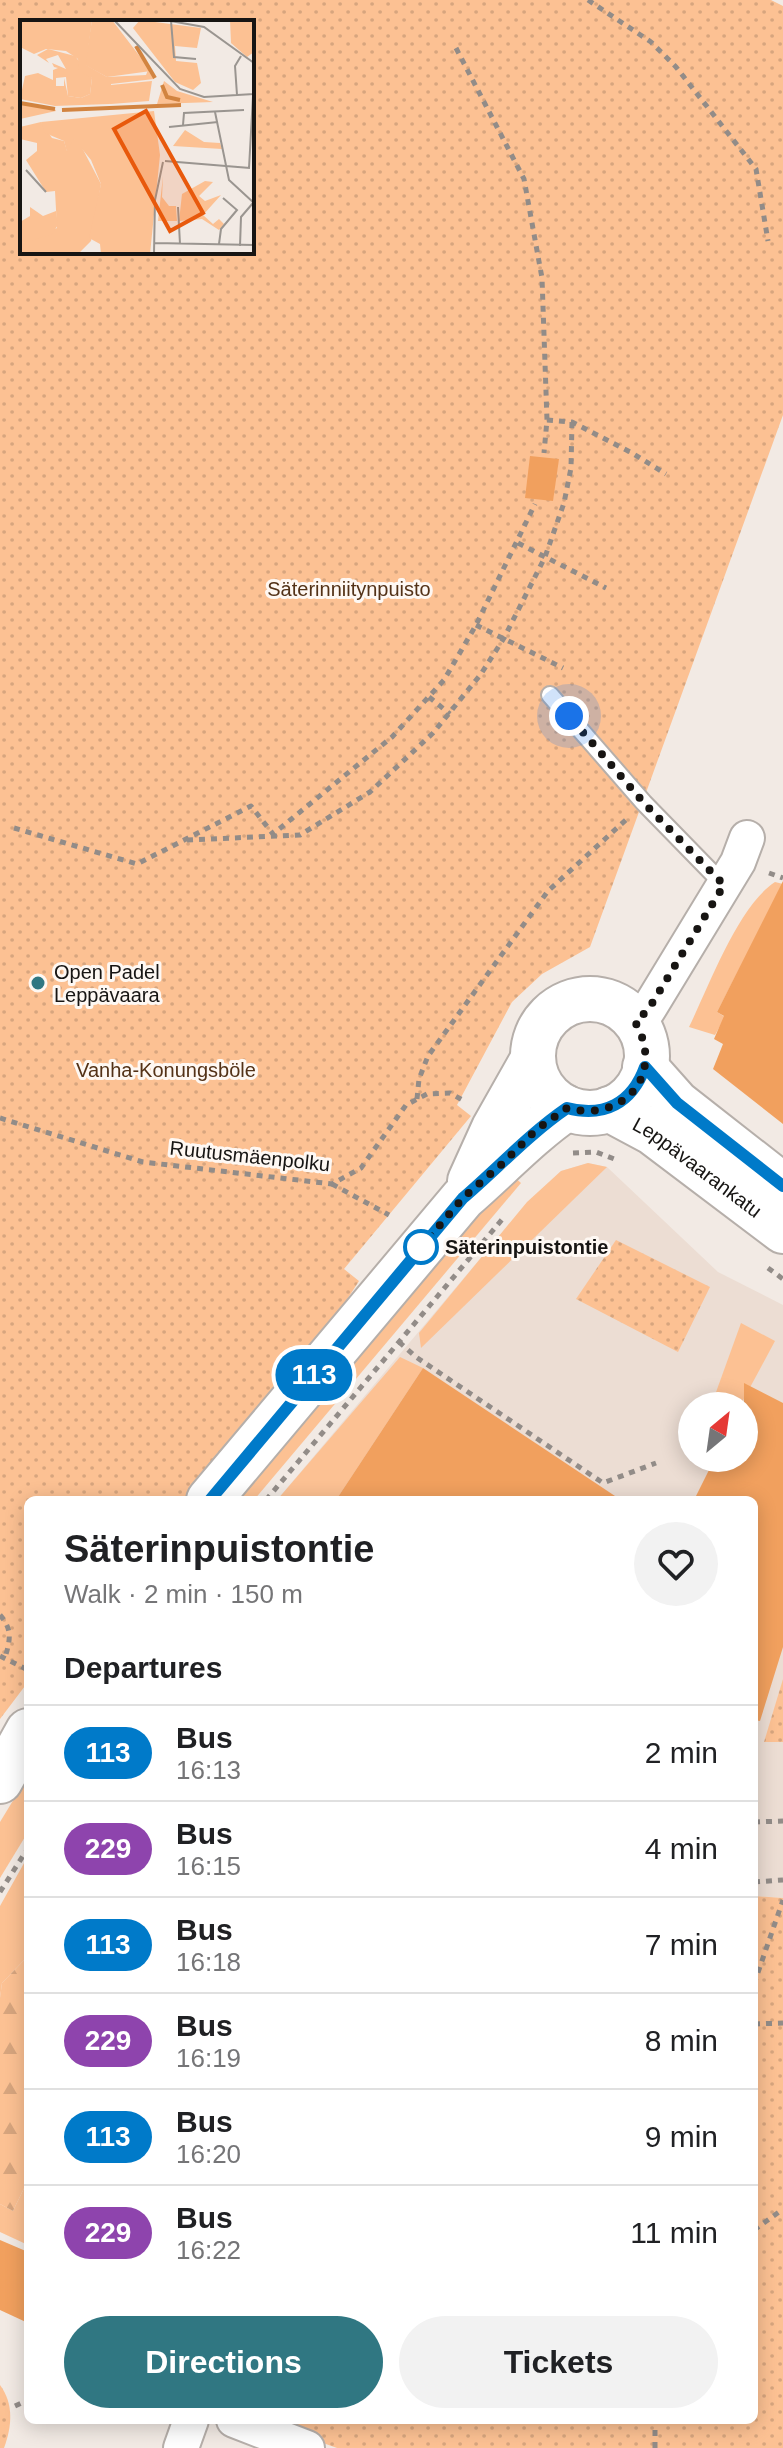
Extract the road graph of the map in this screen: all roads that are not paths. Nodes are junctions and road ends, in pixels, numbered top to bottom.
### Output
1 (550, 695) dead end
2 (747, 838) dead end
3 (724, 885) junction
4 (635, 1022) junction
5 (533, 1059) junction
6 (645, 1067) junction
7 (588, 1108) junction
8 (783, 1186) edge
9 (463, 1198) junction
10 (772, 1246) edge
11 (212, 1496) edge
12 (24, 1738) edge
13 (0, 1781) edge
14 (190, 2424) edge
15 (244, 2424) edge
16 (181, 2448) edge
17 (307, 2448) edge

1 - 3 lane
2 - 3 street
3 - 4 street
4 - 5 main road
4 - 6 main road
5 - 7 main road
5 - 9 main road
6 - 7 main road
6 - 8 main road, Leppävaarankatu
7 - 9 main road
7 - 10 main road, Leppävaarankatu
9 - 11 main road
12 - 13 main road
14 - 16 street
15 - 17 street

